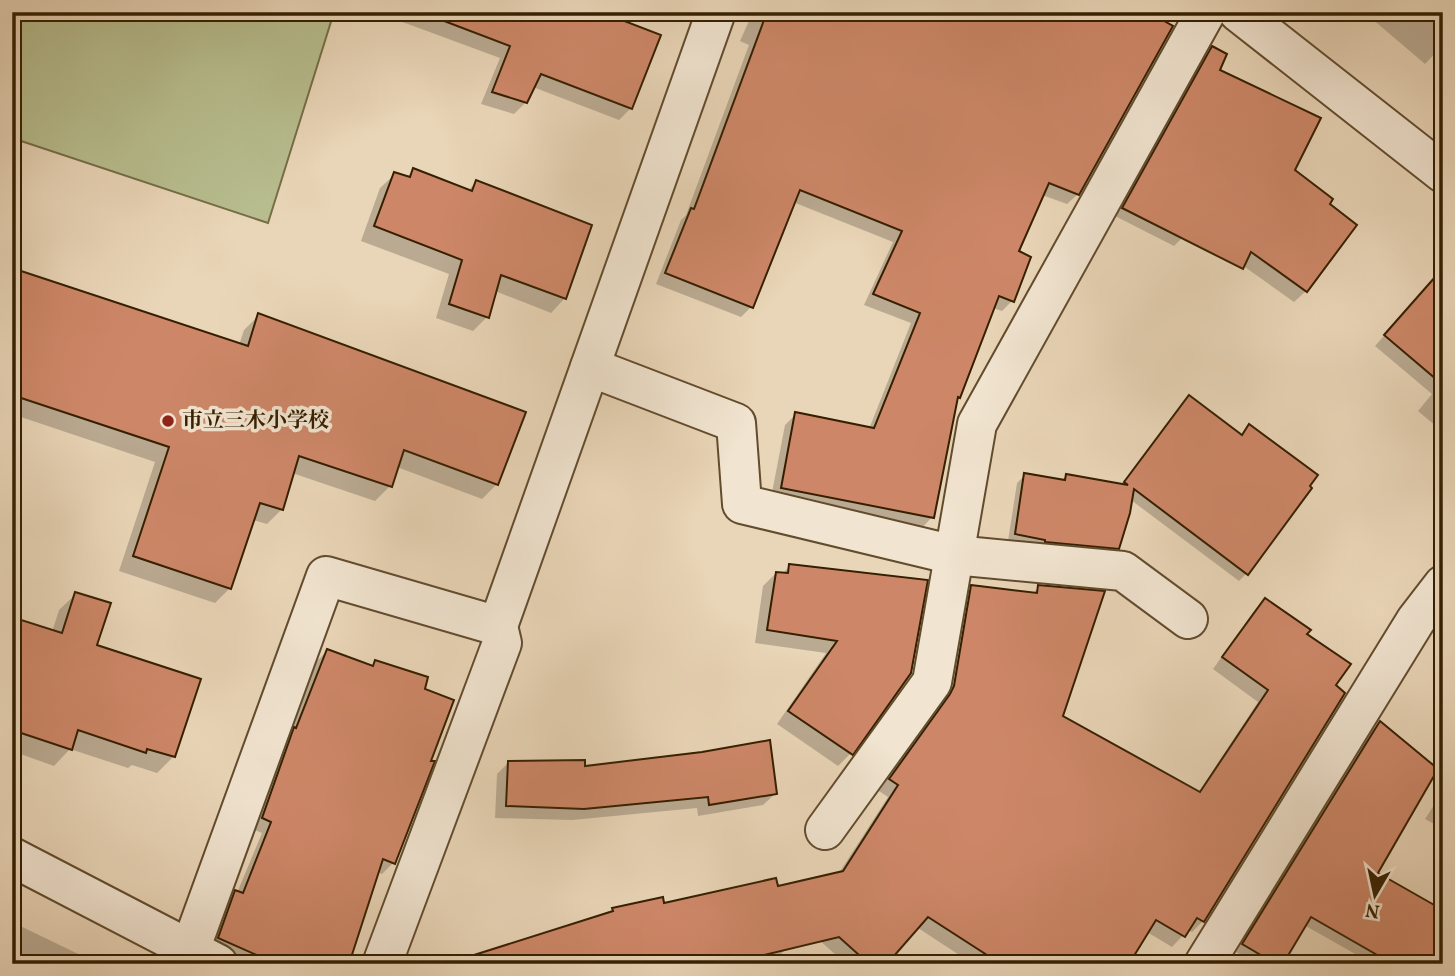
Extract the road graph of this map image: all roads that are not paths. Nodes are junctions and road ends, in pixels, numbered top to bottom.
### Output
1 (716, 12) edge
2 (1206, 12) edge
3 (1238, 12) edge
4 (1443, 173) edge
5 (590, 367) junction
6 (954, 555) junction
7 (1443, 586) edge
8 (1188, 618) dead end
9 (498, 626) junction
10 (825, 830) dead end
11 (12, 857) edge
12 (204, 957) edge
13 (382, 964) edge
14 (1204, 964) edge

1 - 5 street
2 - 6 street
3 - 4 street
5 - 6 street
5 - 9 street
6 - 8 street
6 - 10 street
7 - 14 street
9 - 12 street
9 - 13 street
11 - 12 street

